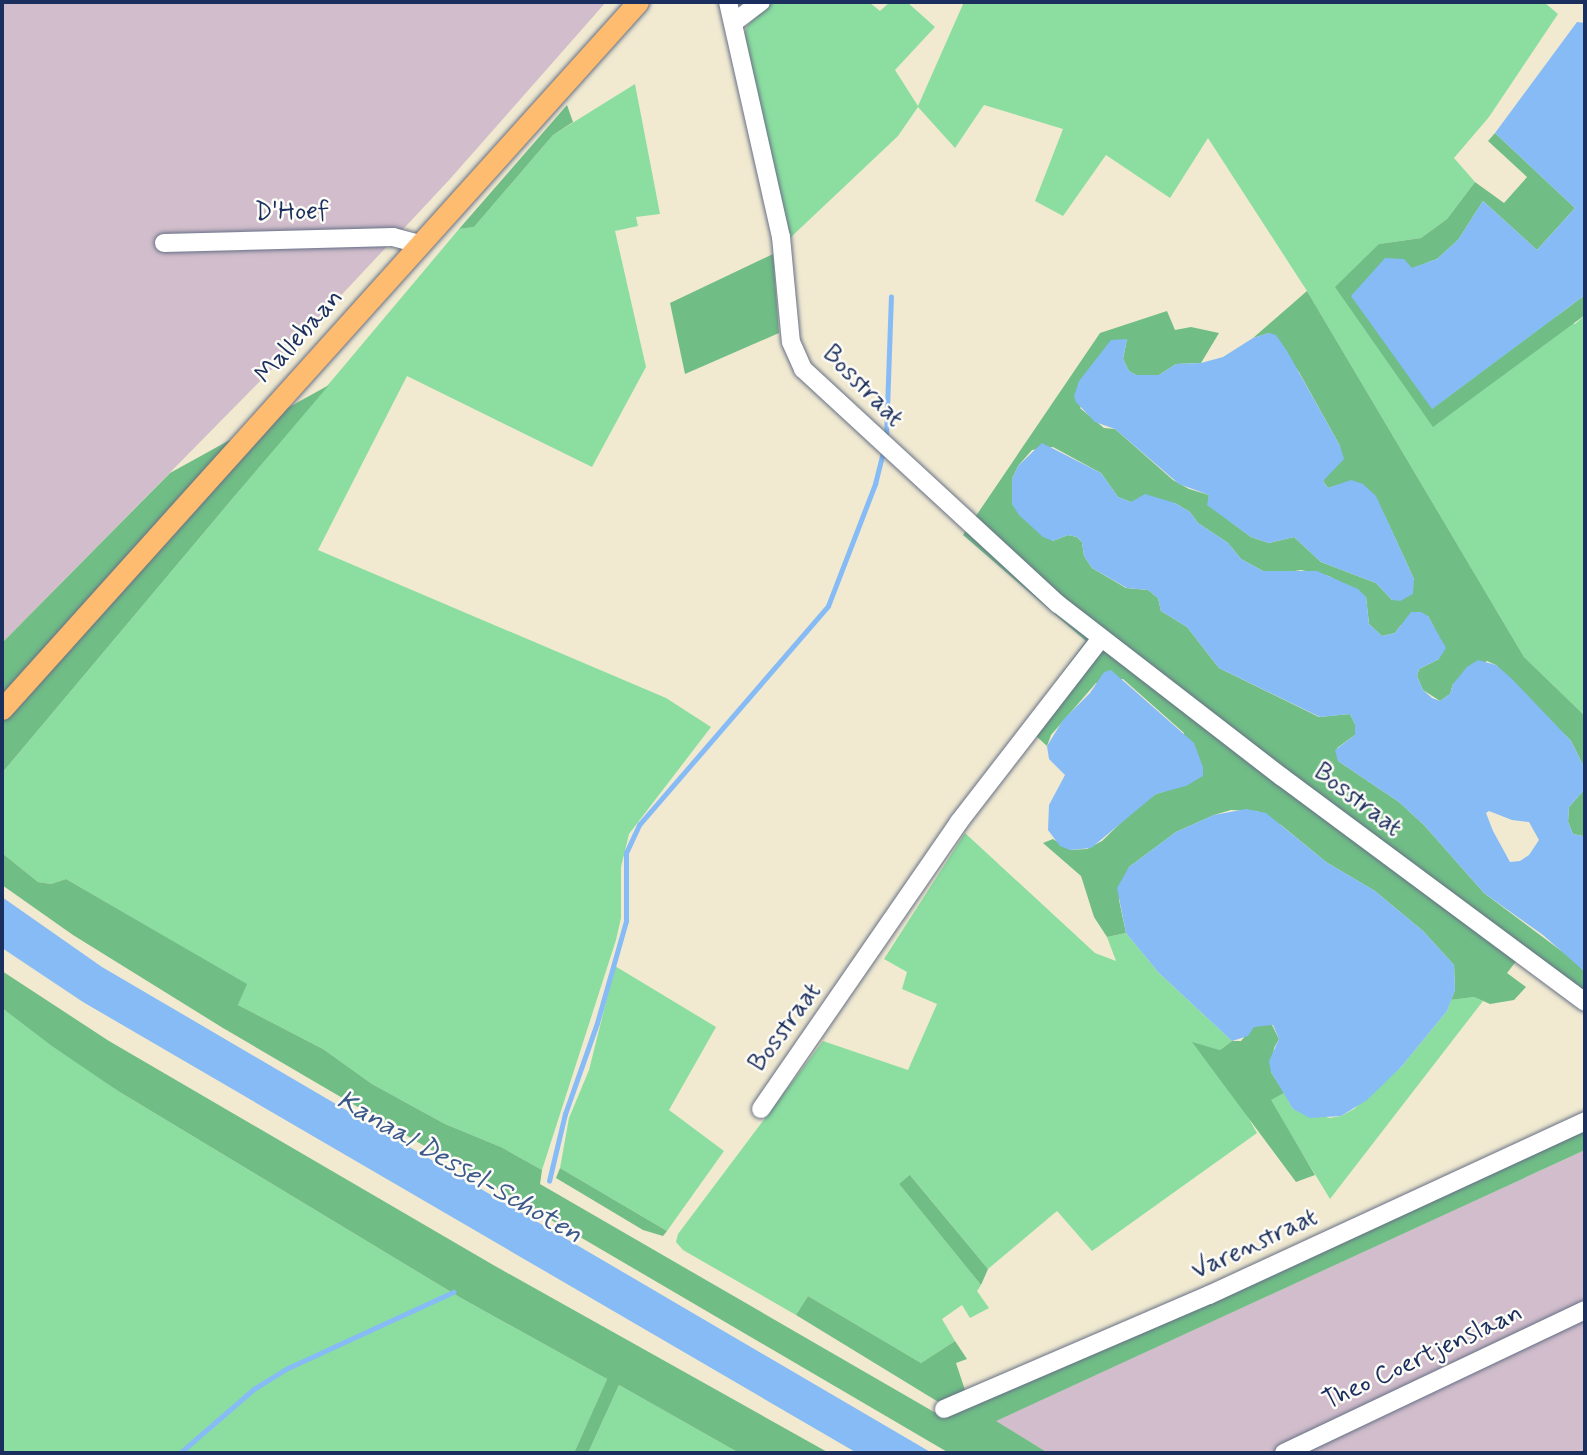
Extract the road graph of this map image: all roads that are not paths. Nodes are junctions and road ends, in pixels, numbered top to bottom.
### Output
1 (638, 2) edge
2 (728, 2) edge
3 (761, 2) edge
4 (733, 23) junction
5 (164, 243) dead end
6 (420, 244) junction
7 (1101, 638) junction
8 (2, 709) edge
9 (1585, 1002) edge
10 (761, 1109) dead end
11 (1585, 1121) edge
12 (1585, 1310) edge
13 (944, 1409) dead end
14 (1284, 1453) edge

1 - 6 main road, Mallebaan
2 - 4 street, Bosstraat
3 - 4 street
4 - 7 street, Bosstraat
5 - 6 street, D'Hoef
6 - 8 main road, Mallebaan
7 - 9 street, Bosstraat
7 - 10 street, Bosstraat
11 - 13 street, Varenstraat
12 - 14 street, Theo Coertjenslaan

